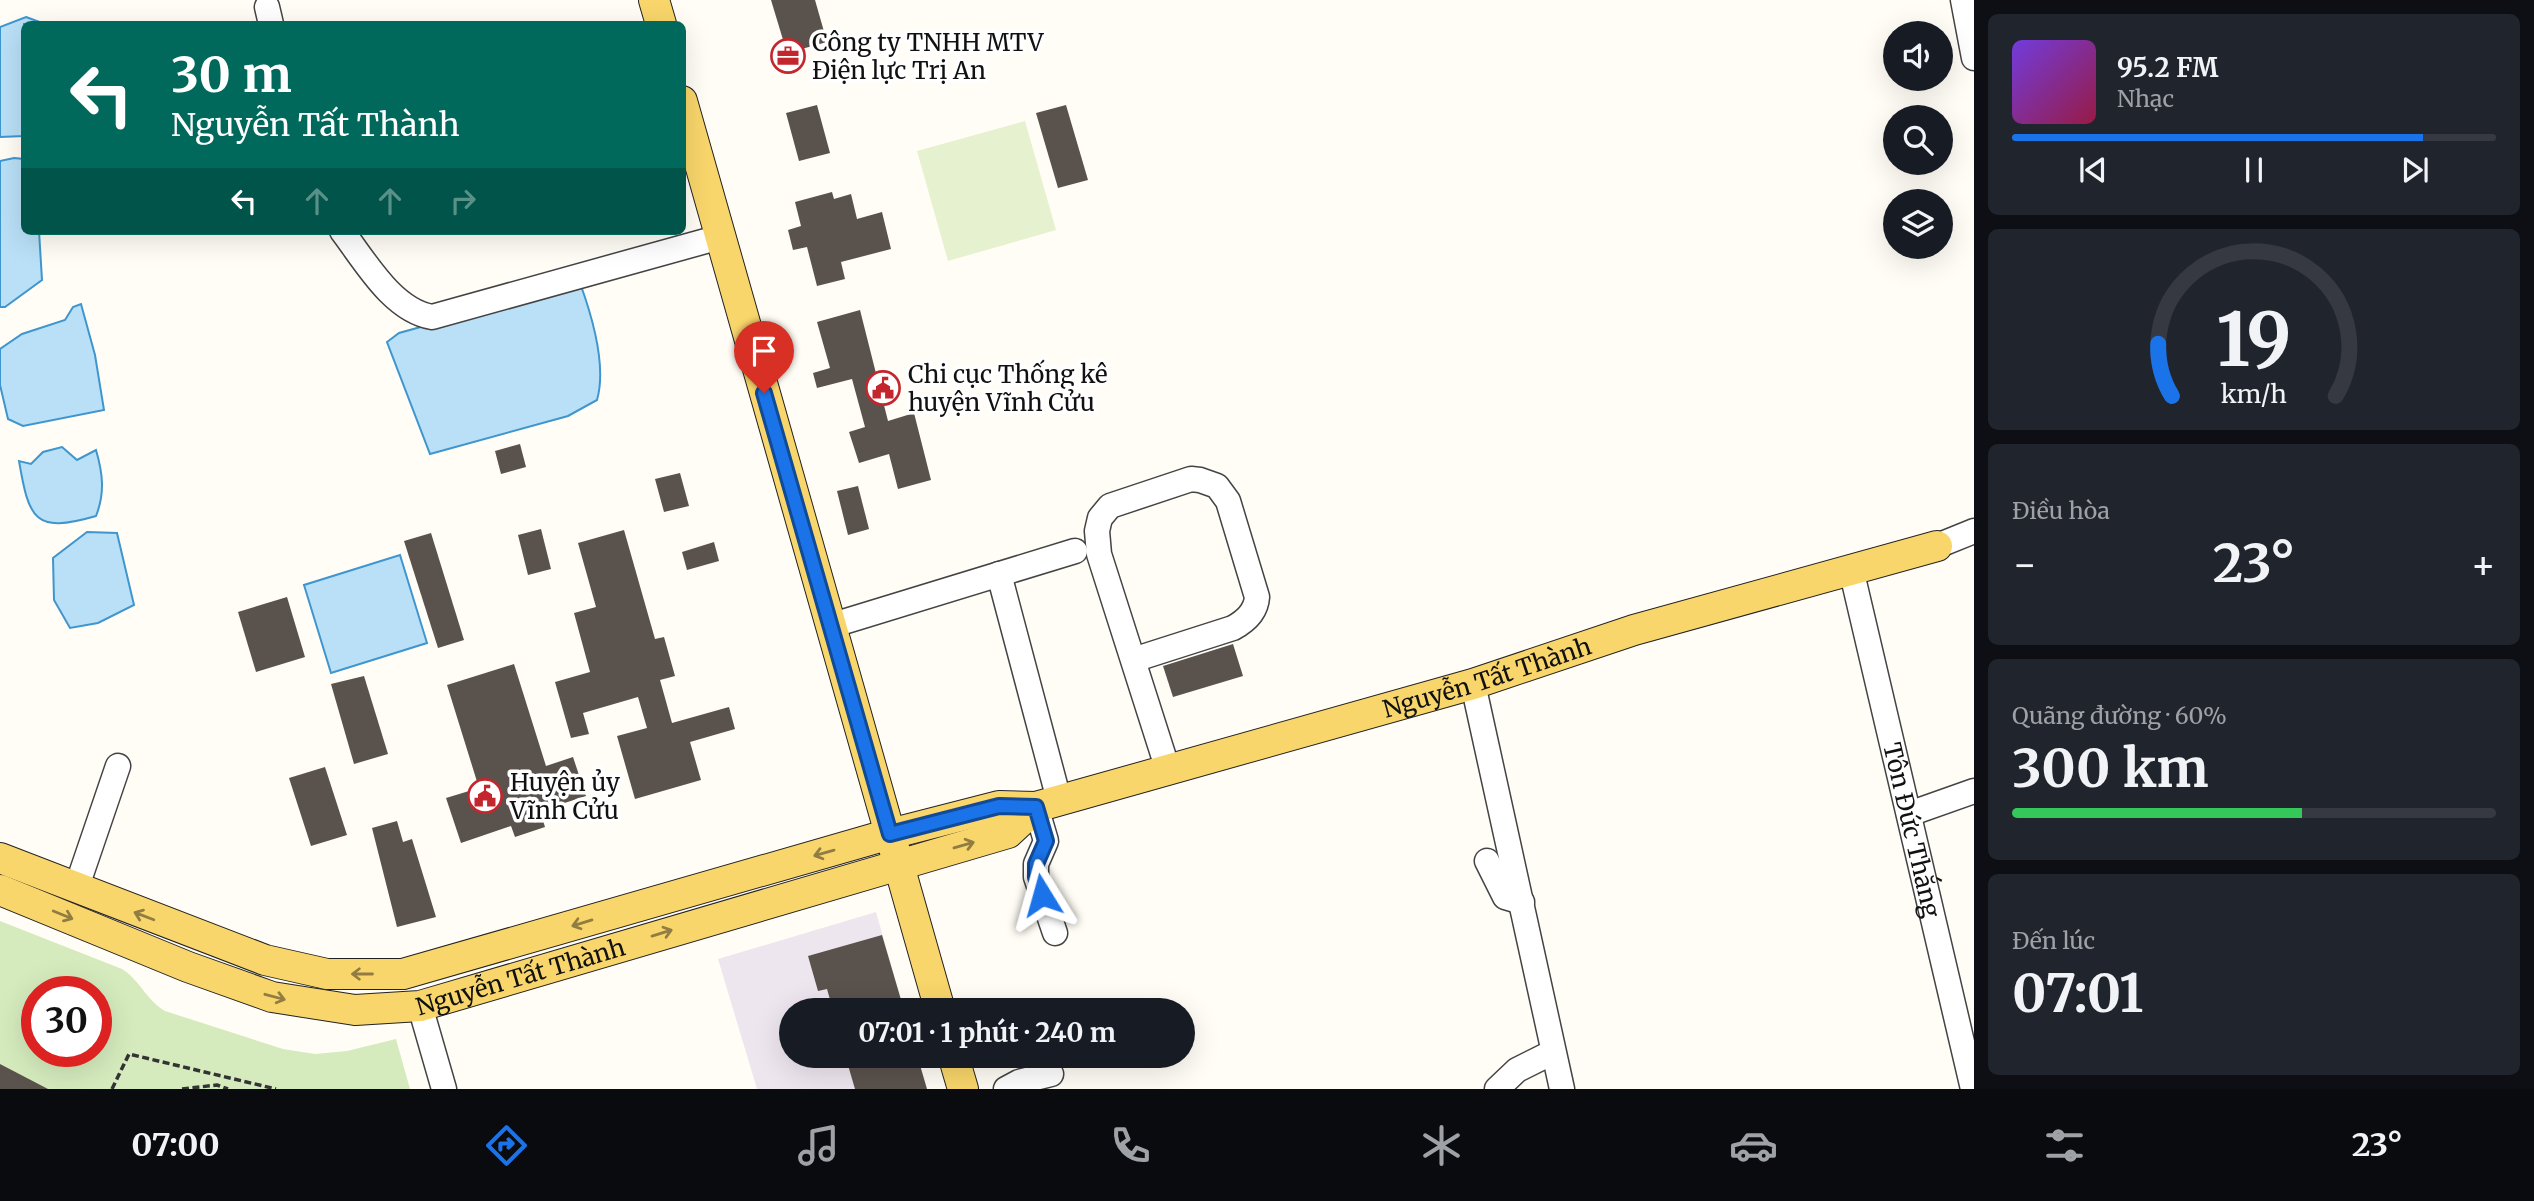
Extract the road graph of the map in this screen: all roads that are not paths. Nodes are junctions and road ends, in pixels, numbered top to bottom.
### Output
1 (654, 0) edge
2 (1964, 0) edge
3 (660, 21) edge
4 (1974, 58) edge
5 (686, 114) edge
6 (345, 235) edge
7 (720, 237) junction
8 (1974, 531) edge
9 (1937, 546) joint
10 (1075, 551) dead end
11 (1851, 569) junction
12 (999, 575) junction
13 (830, 626) junction
14 (1133, 660) junction
15 (1473, 684) junction
16 (118, 766) dead end
17 (1168, 770) junction
18 (1974, 791) edge
19 (1047, 804) junction
20 (1909, 814) junction
21 (890, 834) junction
22 (0, 858) edge
23 (1487, 861) dead end
24 (899, 864) junction
25 (76, 889) junction
26 (0, 890) edge
27 (1522, 902) junction
28 (1055, 933) dead end
29 (453, 961) junction
30 (461, 994) junction
31 (937, 998) edge
32 (420, 1006) junction
33 (1553, 1052) junction
34 (957, 1068) edge
35 (1051, 1074) dead end
36 (444, 1089) edge
37 (963, 1089) edge
38 (1006, 1089) edge
39 (1497, 1089) edge
40 (1562, 1089) edge
41 (1973, 1089) edge

1 - 3 main road
2 - 4 street
5 - 7 main road
6 - 7 street
7 - 13 main road
8 - 9 street
9 - 11 main road, Nguyễn Tất Thành
10 - 12 street
11 - 15 main road, Nguyễn Tất Thành
11 - 20 street, Tôn Đức Thắng
12 - 13 street
12 - 19 street
13 - 21 main road
14 - 14 street
14 - 17 street
15 - 17 main road, Nguyễn Tất Thành
15 - 27 street
16 - 25 street
17 - 19 main road, Nguyễn Tất Thành
18 - 20 street
19 - 21 main road, Nguyễn Tất Thành
24 -> 19 main road, Nguyễn Tất Thành
19 - 28 street
20 - 41 street, Tôn Đức Thắng
21 - 24 main road
21 -> 29 main road, Nguyễn Tất Thành
22 - 25 main road, Nguyễn Tất Thành
23 - 27 street
30 -> 24 main road, Nguyễn Tất Thành
24 - 31 main road
29 -> 25 main road, Nguyễn Tất Thành
26 -> 32 main road, Nguyễn Tất Thành
27 - 33 street
29 - 30 main road
30 - 32 main road, Nguyễn Tất Thành
32 - 36 street
33 - 39 street
33 - 40 street
34 - 37 main road
35 - 38 street

